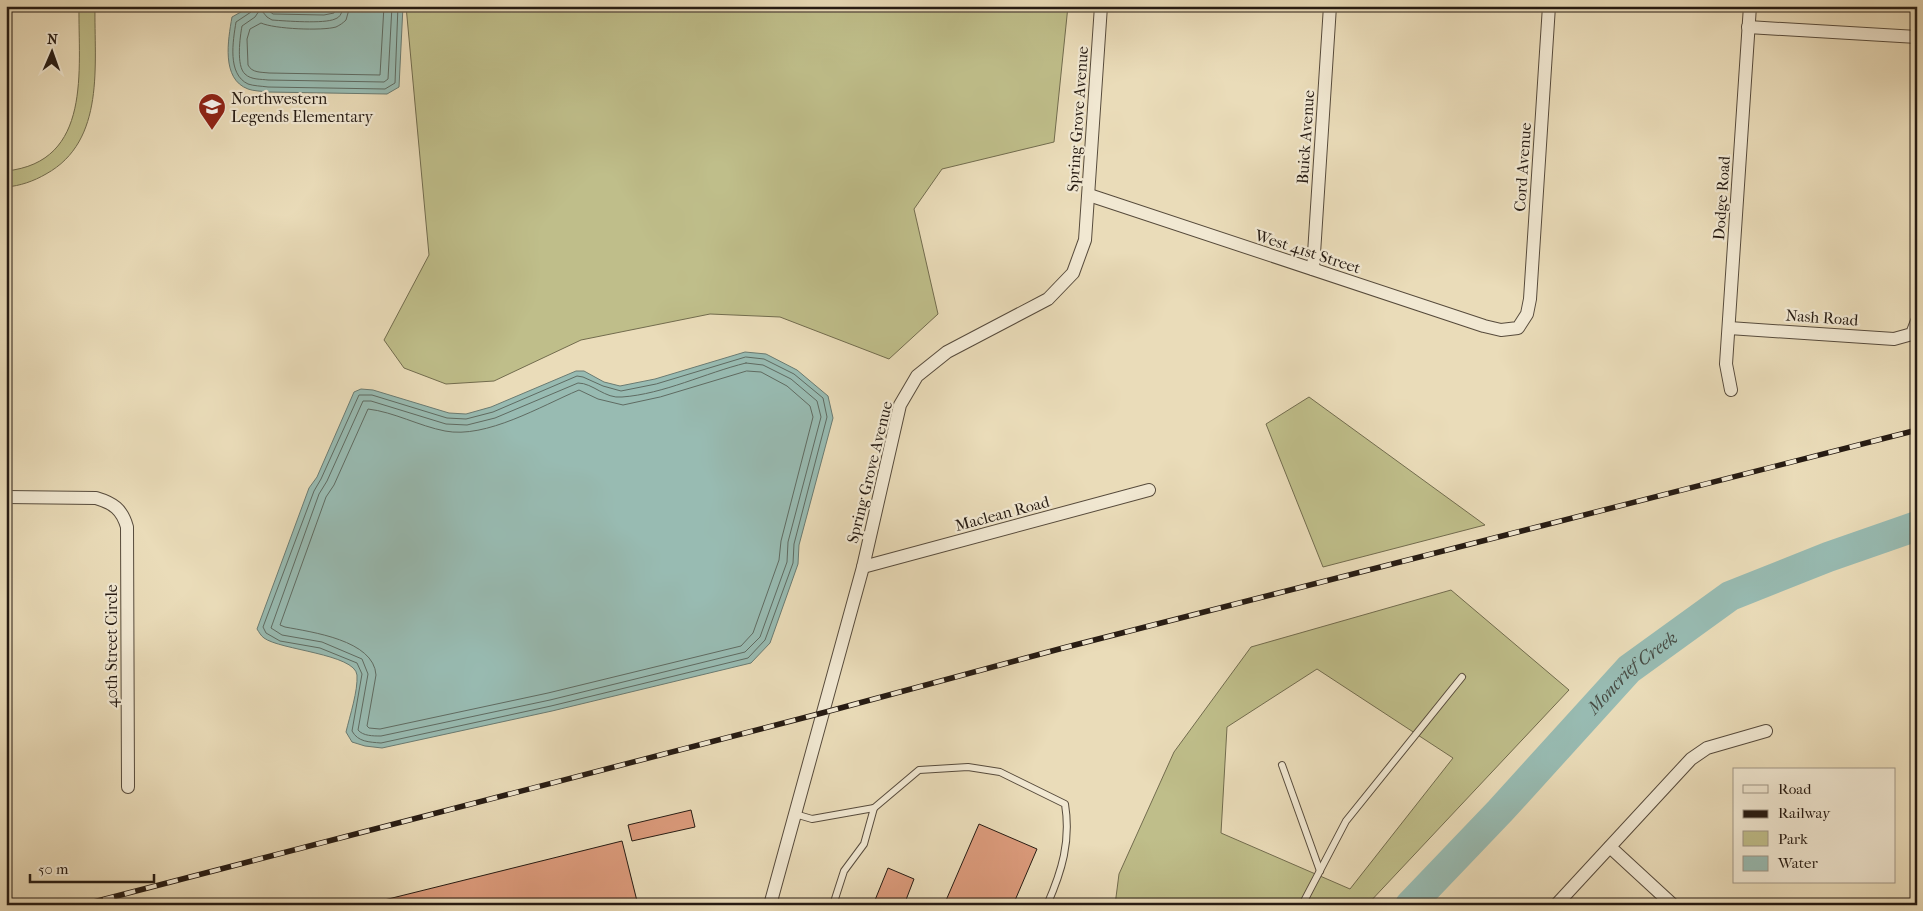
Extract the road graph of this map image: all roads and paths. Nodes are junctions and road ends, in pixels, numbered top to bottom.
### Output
1 (1101, 6) edge
2 (1330, 6) edge
3 (1549, 6) edge
4 (1750, 6) edge
5 (1748, 27) junction
6 (1917, 37) edge
7 (1089, 195) junction
8 (1313, 270) junction
9 (1917, 321) edge
10 (1518, 328) joint
11 (1729, 328) junction
12 (1731, 390) dead end
13 (1149, 490) dead end
14 (6, 497) edge
15 (862, 567) junction
16 (1462, 677) dead end
17 (1766, 731) dead end
18 (1282, 765) dead end
19 (128, 787) dead end
20 (874, 808) junction
21 (795, 814) junction
22 (1610, 847) junction
23 (1320, 870) junction
24 (770, 905) edge
25 (833, 905) edge
26 (1047, 905) edge
27 (1302, 905) edge
28 (1556, 905) edge
29 (1673, 905) edge

1 - 7 street, Spring Grove Avenue
2 - 8 street, Buick Avenue
3 - 10 street, Cord Avenue
4 - 5 street, Dodge Road
5 - 6 street
5 - 11 street, Dodge Road
7 - 8 street, West 41st Street
7 - 15 street, Spring Grove Avenue
8 - 10 street, West 41st Street
9 - 11 street, Nash Road
11 - 12 street, Dodge Road
13 - 15 street, Maclean Road
14 - 19 street, 40th Street Circle
15 - 21 street, Spring Grove Avenue
16 - 23 lane
17 - 22 street
18 - 23 lane
20 - 21 lane
20 - 25 lane
20 - 26 lane
21 - 24 street, Spring Grove Avenue
22 - 28 street
22 - 29 street
23 - 27 lane

